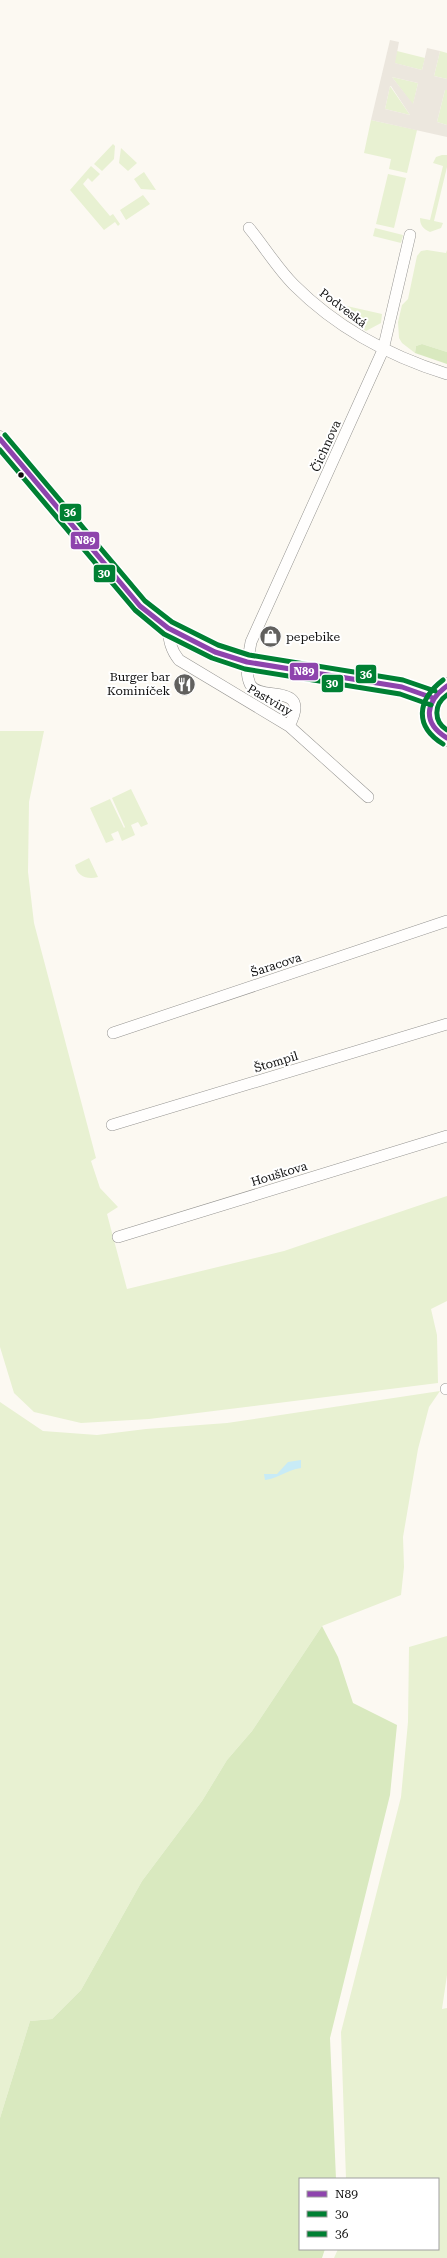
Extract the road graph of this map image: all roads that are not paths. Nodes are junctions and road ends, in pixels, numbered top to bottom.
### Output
1 (249, 228) dead end
2 (410, 235) dead end
3 (384, 350) junction
4 (447, 374) edge
5 (0, 439) edge
6 (168, 628) junction
7 (248, 662) junction
8 (447, 686) edge
9 (433, 698) junction
10 (290, 726) junction
11 (447, 738) edge
12 (368, 797) dead end
13 (447, 921) edge
14 (447, 1024) edge
15 (112, 1033) dead end
16 (112, 1126) dead end
17 (447, 1136) edge
18 (118, 1238) dead end

1 - 3 street, Podveská
2 - 3 street, Čichnova
3 - 4 street, Podveská
3 - 7 street, Čichnova
5 - 6 street
6 - 7 street
6 - 10 street, Pastviny
7 - 9 street
7 - 10 street, Čichnova
8 - 9 street
9 - 11 street
10 - 12 street, Pastviny
13 - 15 street, Šaracova
14 - 16 street, Štompil
17 - 18 street, Houškova

